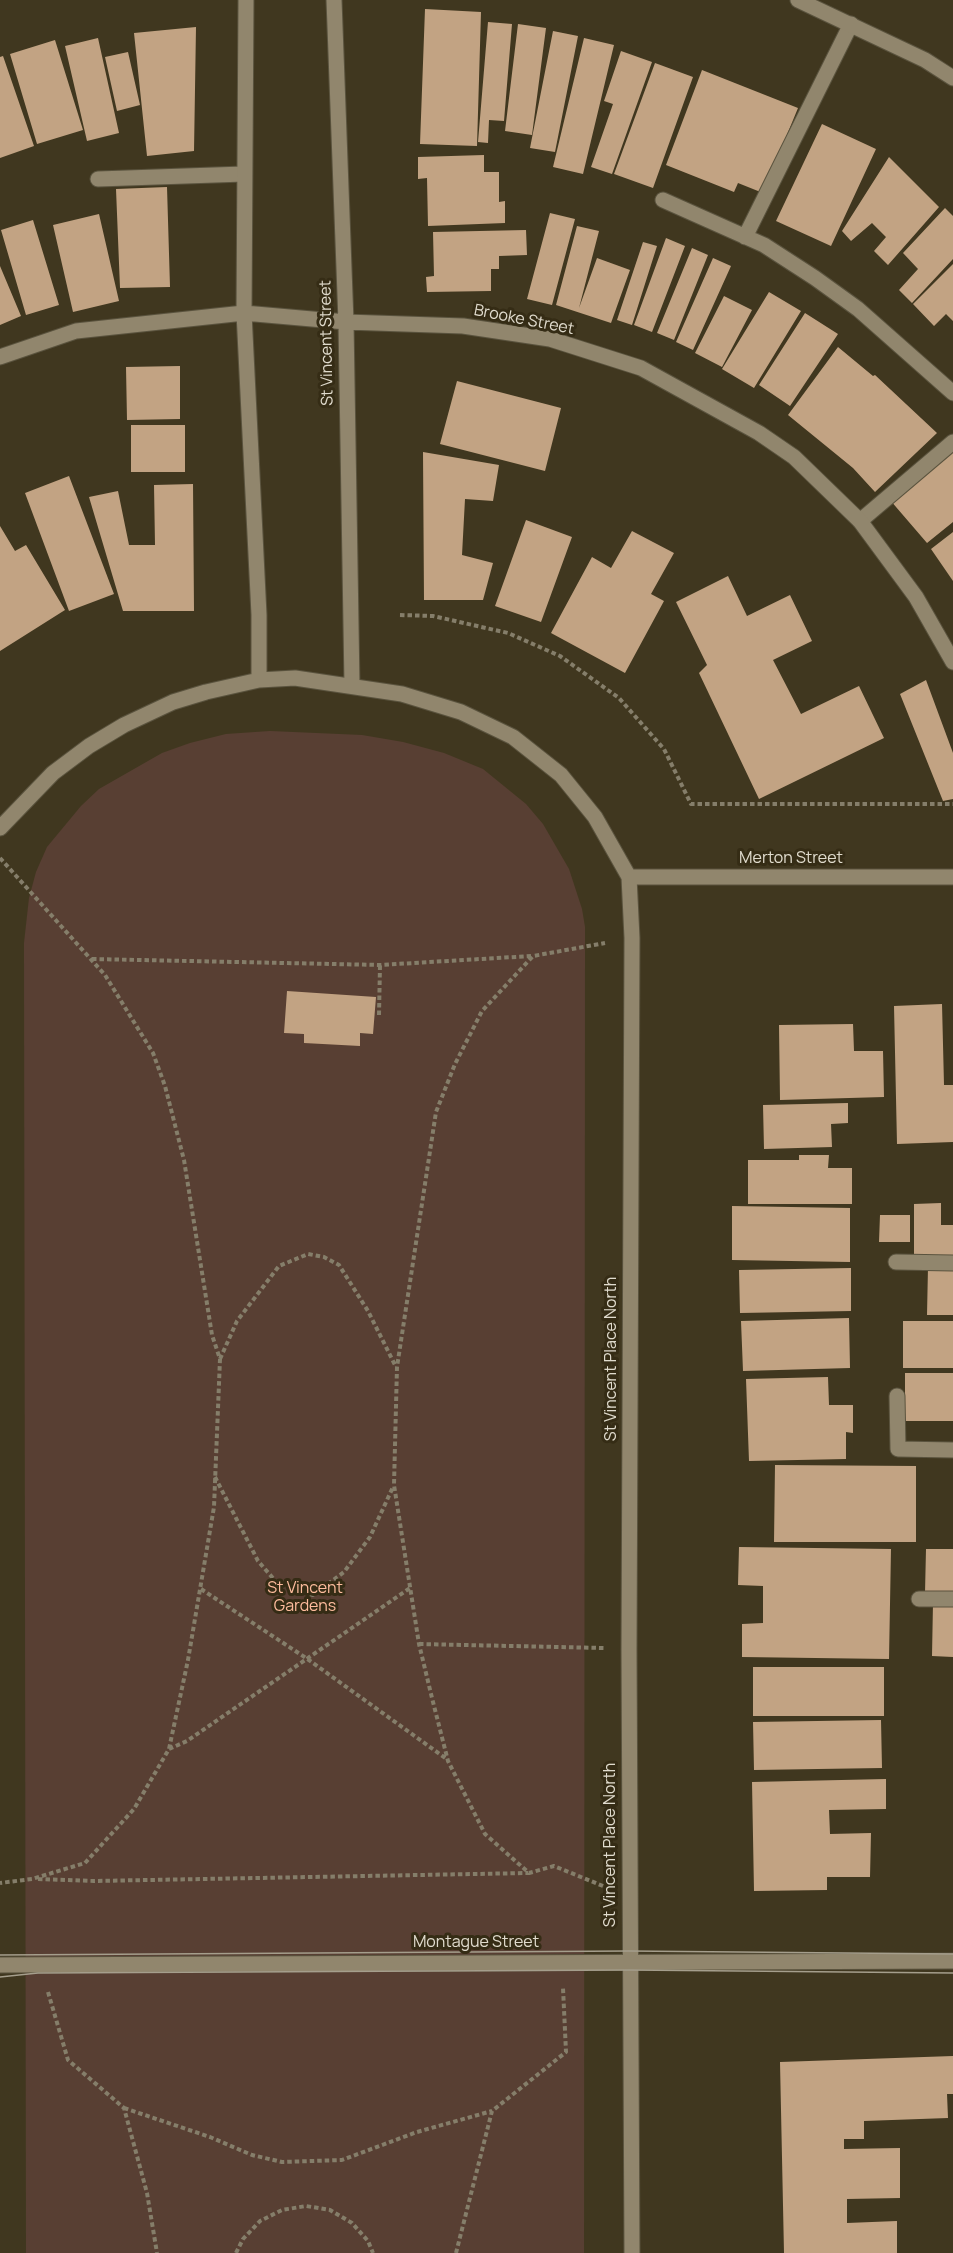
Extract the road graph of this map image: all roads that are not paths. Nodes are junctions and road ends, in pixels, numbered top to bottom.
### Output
1 (246, 0) edge
2 (334, 0) edge
3 (798, 0) edge
4 (851, 24) junction
5 (953, 78) edge
6 (243, 174) junction
7 (99, 179) dead end
8 (663, 200) dead end
9 (745, 237) junction
10 (244, 313) junction
11 (346, 322) junction
12 (0, 357) edge
13 (953, 393) edge
14 (953, 442) edge
15 (861, 521) junction
16 (953, 662) edge
17 (259, 680) junction
18 (352, 684) junction
19 (0, 828) edge
20 (953, 877) edge
21 (628, 878) junction
22 (896, 1262) dead end
23 (953, 1263) edge
24 (897, 1396) dead end
25 (953, 1450) edge
26 (919, 1599) dead end
27 (953, 1599) edge
28 (629, 1960) junction
29 (953, 1961) edge
30 (0, 1965) edge
31 (632, 2253) edge

1 - 6 street
2 - 11 street, St Vincent Street
3 - 4 street
4 - 5 street
4 - 9 street
6 - 7 street
6 - 10 street
8 - 9 street
9 - 13 street
10 - 11 street, Brooke Street
10 - 12 street, Brooke Street
10 - 17 street
11 - 15 street, Brooke Street
11 - 18 street, St Vincent Street
14 - 15 street
15 - 16 street, Brooke Street
17 - 18 street, St Vincent Place North
17 - 19 street, St Vincent Place North
18 - 21 street, St Vincent Place North
20 - 21 street, Merton Street
21 - 28 street, St Vincent Place North
22 - 23 street
24 - 25 street
26 - 27 street
28 - 29 street, Montague Street
28 - 30 street, Montague Street
28 - 31 street, St Vincent Place North

